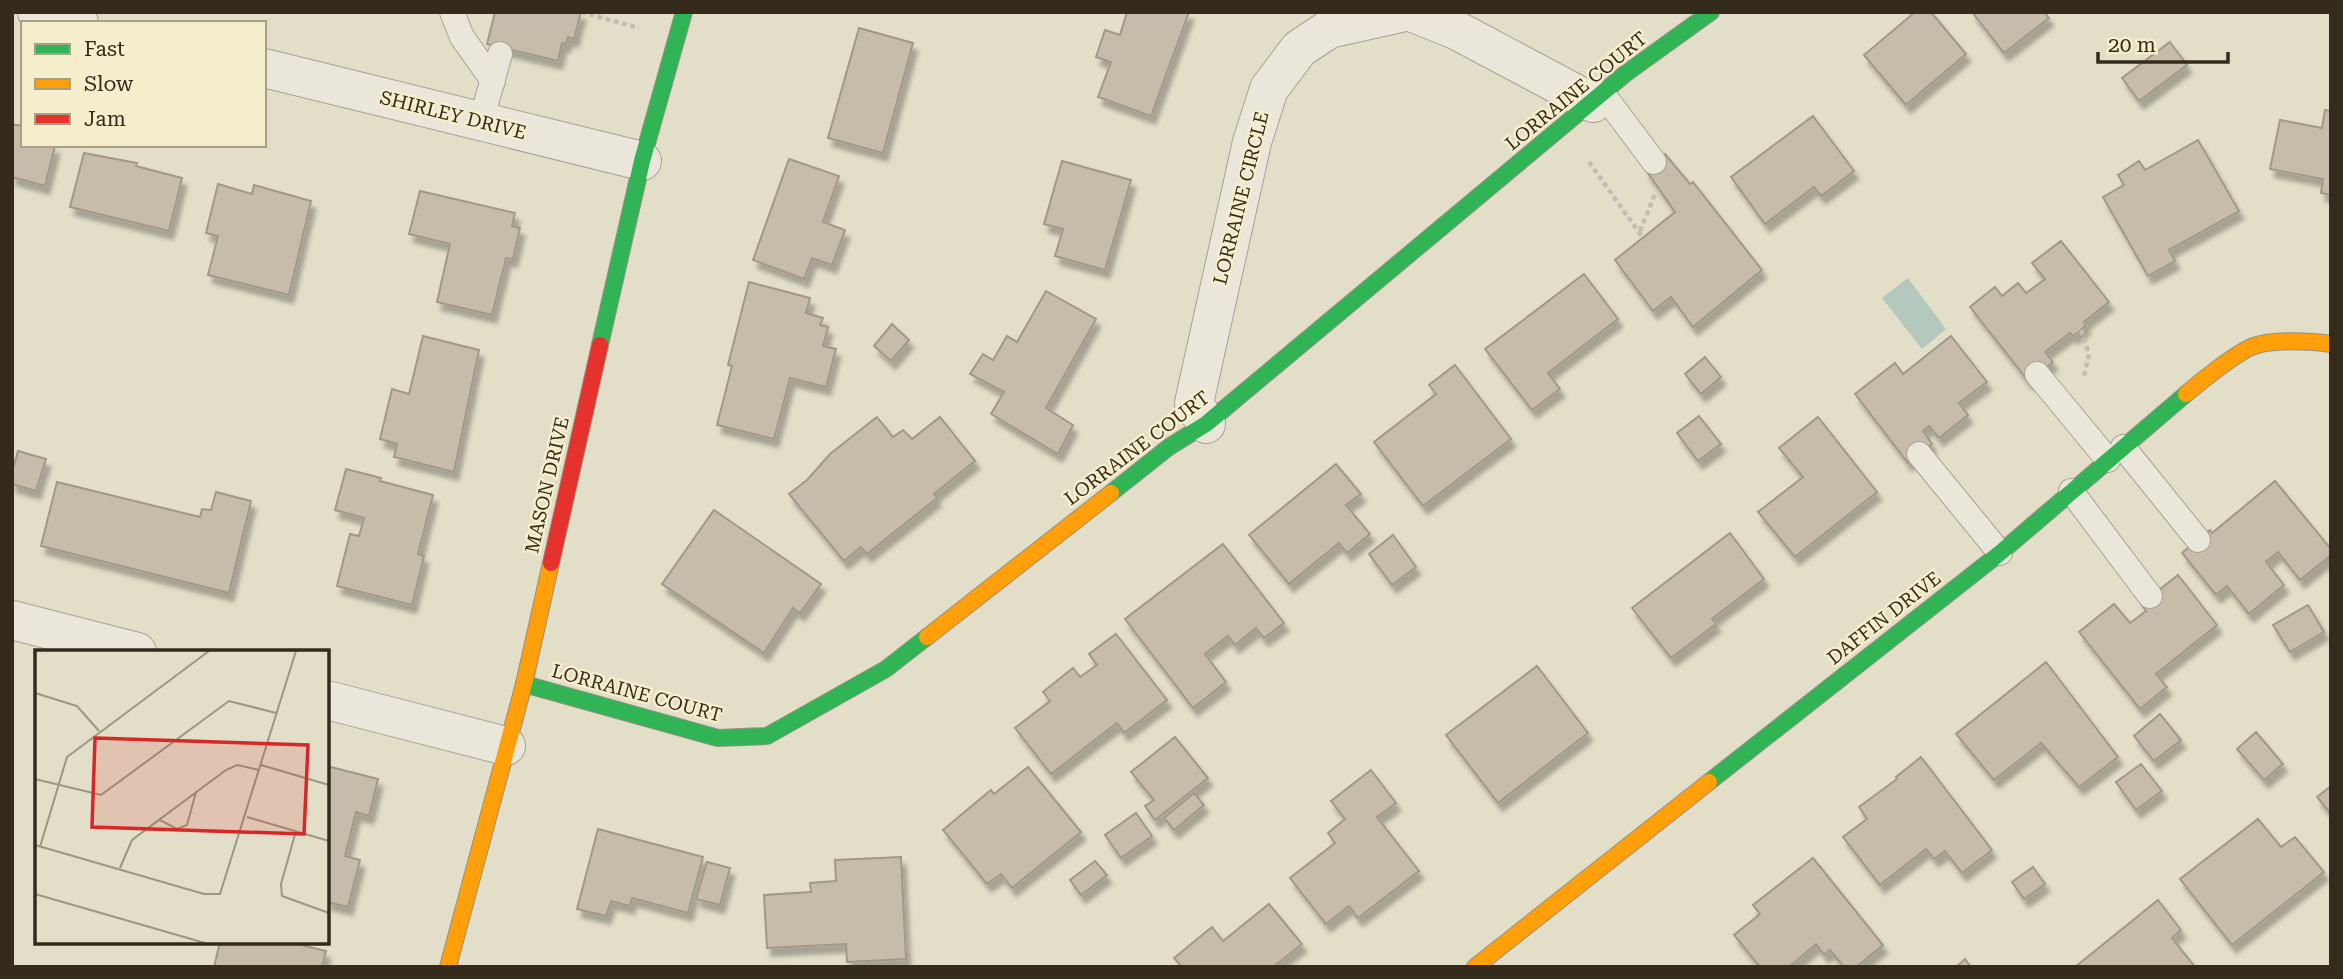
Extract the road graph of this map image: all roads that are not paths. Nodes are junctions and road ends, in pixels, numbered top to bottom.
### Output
1 (37, 12) edge
2 (452, 12) edge
3 (684, 12) edge
4 (1405, 12) edge
5 (1410, 12) edge
6 (1711, 12) edge
7 (71, 21) edge
8 (500, 54) dead end
9 (266, 68) edge
10 (493, 81) junction
11 (1587, 108) junction
12 (481, 121) junction
13 (642, 161) junction
14 (1654, 162) dead end
15 (2331, 344) edge
16 (2037, 374) dead end
17 (1206, 424) junction
18 (1919, 454) dead end
19 (2116, 454) junction
20 (2071, 491) junction
21 (2198, 540) dead end
22 (2000, 553) junction
23 (2150, 596) dead end
24 (12, 620) edge
25 (129, 650) edge
26 (524, 684) junction
27 (329, 701) edge
28 (506, 746) junction
29 (448, 967) edge
30 (1475, 967) edge

1 - 7 street
2 - 10 lane
3 - 13 street, MASON DRIVE
4 - 17 street, LORRAINE CIRCLE
5 - 11 street
6 - 11 street, LORRAINE COURT
8 - 10 lane
9 - 12 street, SHIRLEY DRIVE
10 - 12 lane
11 - 14 lane
11 - 17 street, LORRAINE COURT
12 - 13 street, SHIRLEY DRIVE
13 - 26 street, MASON DRIVE
15 - 19 street, DAFFIN DRIVE
16 - 19 lane
17 - 26 street, LORRAINE COURT
18 - 22 lane
19 - 20 street, DAFFIN DRIVE
19 - 21 lane
20 - 22 street, DAFFIN DRIVE
20 - 23 lane
22 - 30 street, DAFFIN DRIVE
24 - 25 street
26 - 28 street, MASON DRIVE
27 - 28 street
28 - 29 street, MASON DRIVE

